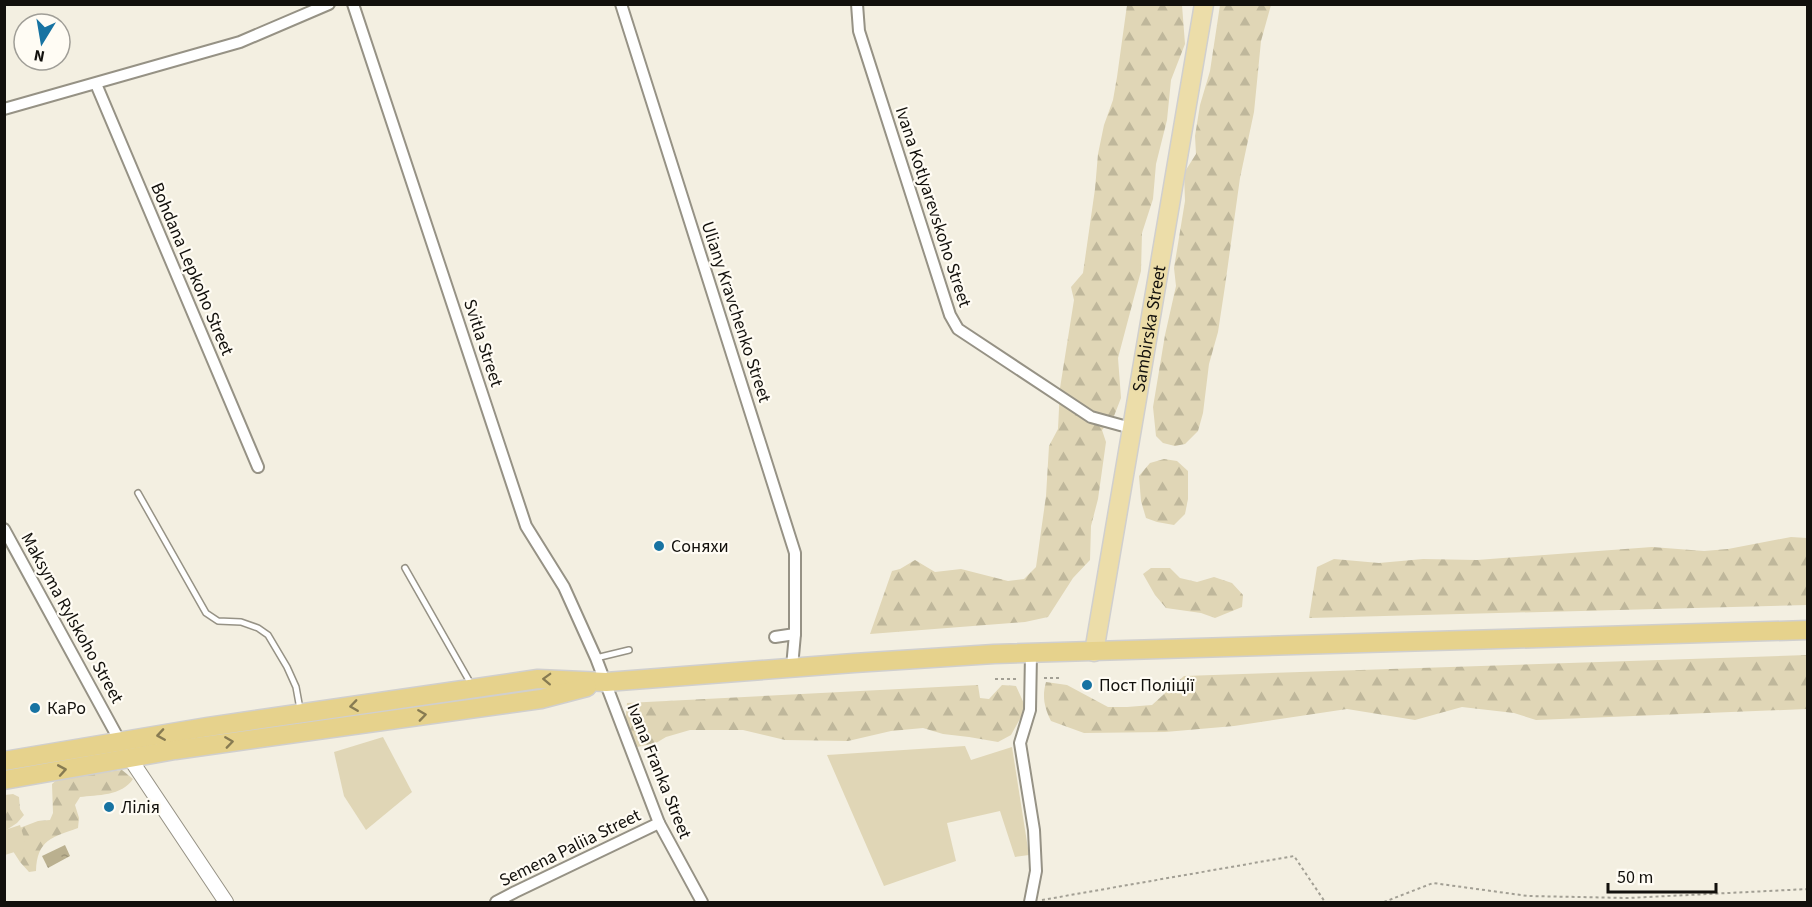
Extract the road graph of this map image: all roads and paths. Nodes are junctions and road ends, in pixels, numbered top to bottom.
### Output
1 (329, 4) edge
2 (353, 4) edge
3 (621, 4) edge
4 (858, 4) edge
5 (1204, 4) edge
6 (96, 84) junction
7 (4, 109) edge
8 (1131, 428) junction
9 (258, 467) dead end
10 (138, 493) dead end
11 (4, 529) edge
12 (405, 568) dead end
13 (1808, 630) edge
14 (795, 634) junction
15 (775, 636) dead end
16 (629, 650) dead end
17 (1094, 652) junction
18 (1031, 654) junction
19 (596, 658) junction
20 (792, 667) junction
21 (606, 682) junction
22 (474, 688) junction
23 (301, 714) junction
24 (125, 749) junction
25 (4, 761) edge
26 (4, 780) edge
27 (659, 824) junction
28 (1808, 889) edge
29 (1030, 902) edge
30 (226, 903) edge
31 (496, 903) edge
32 (702, 903) edge
33 (1325, 903) edge
34 (1384, 903) edge

1 - 6 street
2 - 19 street, Svitla Street
3 - 14 street, Uliany Kravchenko Street
4 - 8 street, Ivana Kotlyarevskoho Street
5 - 8 main road, Sambirska Street
6 - 7 street
6 - 9 street, Bohdana Lepkoho Street
8 - 17 main road, Sambirska Street
10 - 23 lane
11 - 24 street, Maksyma Rylskoho Street
12 - 22 lane
13 - 17 highway
14 - 15 street
14 - 20 street, Uliany Kravchenko Street
16 - 19 lane
17 - 18 highway
18 - 20 highway
18 - 29 street
19 - 21 street, Svitla Street
20 - 21 highway
21 -> 22 highway
24 -> 21 highway
21 - 27 street, Ivana Franka Street
22 -> 23 highway
23 -> 24 highway
24 - 25 highway
26 -> 24 highway
24 - 30 street
27 - 31 street, Semena Paliia Street
27 - 32 street, Ivana Franka Street
28 - 34 path
29 - 33 path

